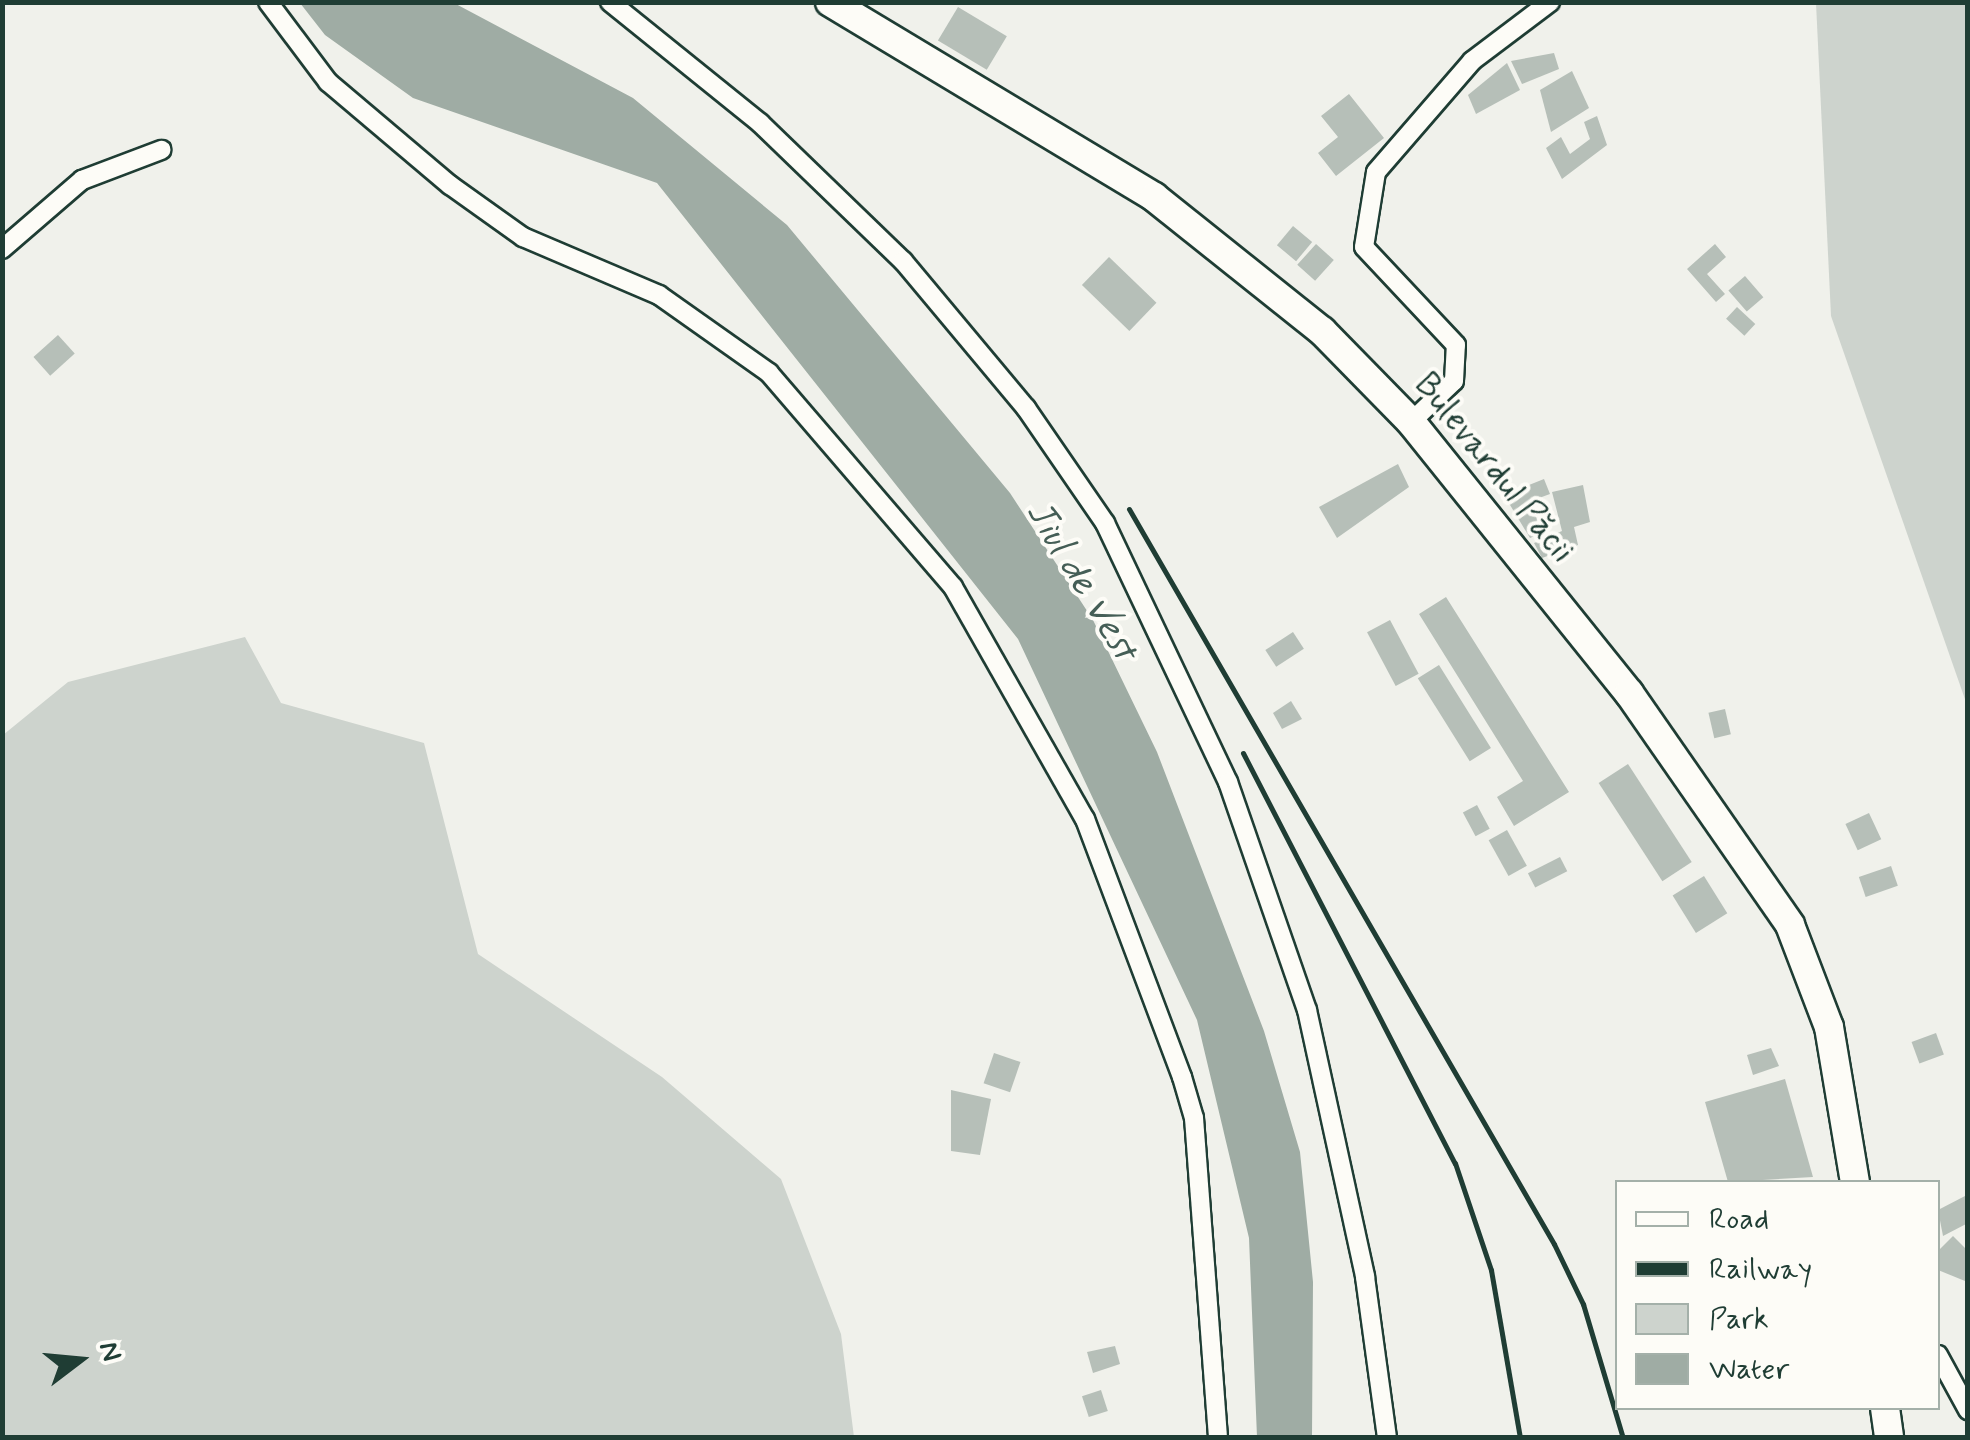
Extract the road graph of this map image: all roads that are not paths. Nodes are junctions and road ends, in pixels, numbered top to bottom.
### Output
1 (268, 2) edge
2 (610, 2) edge
3 (830, 2) edge
4 (1550, 2) edge
5 (161, 150) dead end
6 (2, 249) edge
7 (1411, 422) junction
8 (1855, 1180) edge
9 (1959, 1370) edge
10 (1884, 1410) edge
11 (1968, 1410) edge
12 (1218, 1438) edge
13 (1387, 1438) edge
14 (1889, 1438) edge

1 - 12 street
2 - 13 street
3 - 7 main road, Bulevardul Păcii
4 - 7 street
5 - 6 street
7 - 8 main road, Bulevardul Păcii
9 - 11 street
10 - 14 main road

